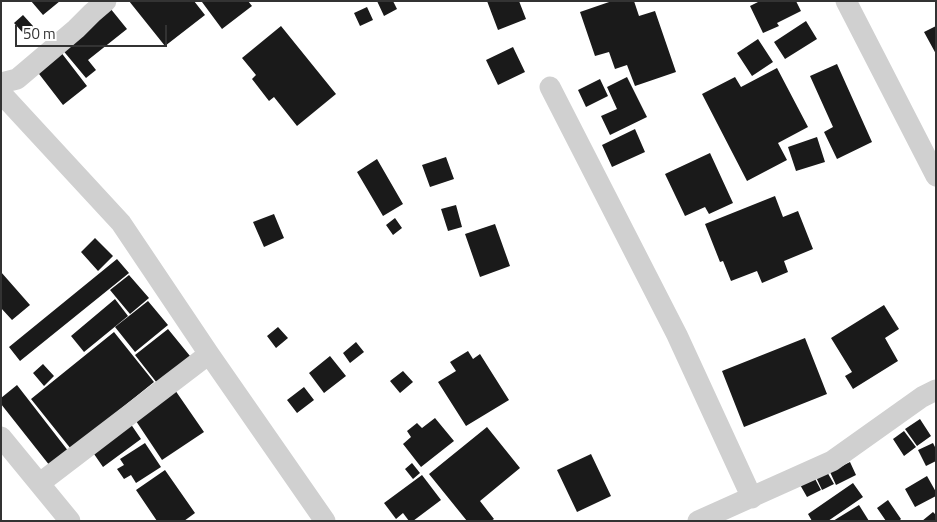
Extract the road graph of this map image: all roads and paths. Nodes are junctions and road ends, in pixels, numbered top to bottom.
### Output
1 (106, 1) edge
2 (846, 1) edge
3 (1, 83) edge
4 (550, 87) dead end
5 (1, 92) edge
6 (936, 176) edge
7 (209, 354) junction
8 (936, 390) edge
9 (1, 437) edge
10 (40, 483) junction
11 (752, 498) junction
12 (70, 521) edge
13 (324, 521) edge
14 (698, 521) edge

1 - 3 street
2 - 6 street
4 - 11 street
5 - 7 street
7 - 10 street
7 - 13 street
8 - 11 street
9 - 10 street
10 - 12 street
11 - 14 street

